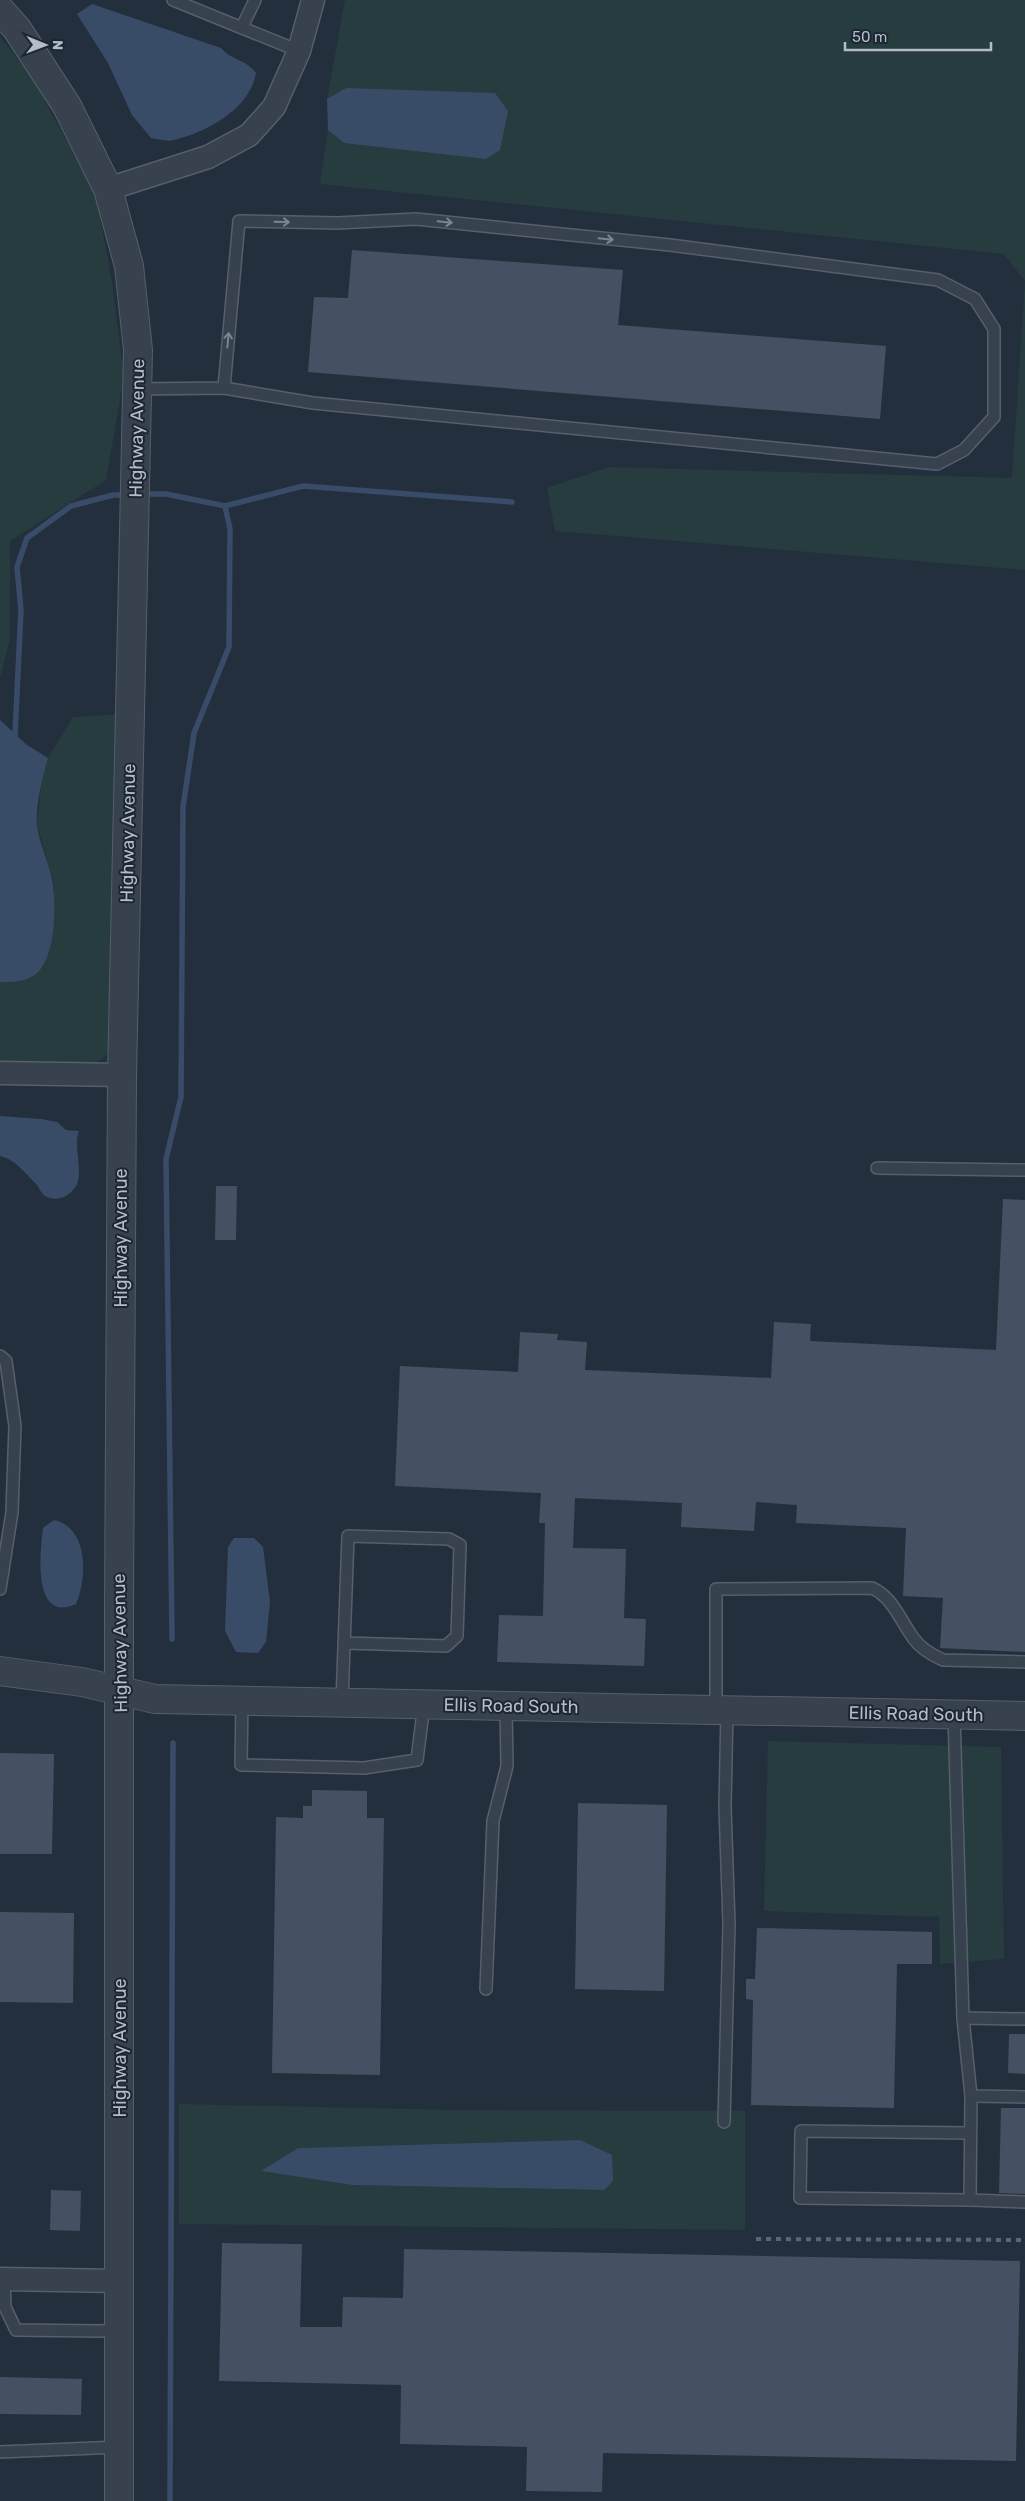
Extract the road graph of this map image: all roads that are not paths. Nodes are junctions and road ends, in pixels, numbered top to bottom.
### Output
1 (173, 0) edge
2 (255, 0) edge
3 (313, 0) edge
4 (0, 10) edge
5 (242, 27) junction
6 (299, 51) junction
7 (108, 189) junction
8 (224, 388) junction
9 (138, 389) junction
10 (0, 1073) edge
11 (122, 1075) junction
12 (877, 1168) dead end
13 (1025, 1170) edge
14 (0, 1356) edge
15 (0, 1589) edge
16 (345, 1643) junction
17 (1025, 1662) edge
18 (0, 1671) edge
19 (120, 1692) junction
20 (242, 1700) junction
21 (342, 1702) junction
22 (424, 1704) junction
23 (506, 1706) junction
24 (722, 1710) junction
25 (954, 1715) junction
26 (1025, 1716) edge
27 (486, 1989) dead end
28 (963, 2018) junction
29 (1025, 2019) edge
30 (971, 2096) junction
31 (1025, 2097) edge
32 (724, 2122) dead end
33 (970, 2133) junction
34 (970, 2200) junction
35 (1025, 2202) edge
36 (2, 2279) edge
37 (119, 2281) junction
38 (119, 2330) junction
39 (119, 2447) junction
40 (0, 2452) edge
41 (119, 2501) edge

1 - 5 lane
2 - 5 lane
3 - 6 street
4 - 7 street, Highway Avenue
5 - 6 lane
6 - 7 street
7 - 9 street, Highway Avenue
8 -> 8 lane
8 - 9 lane
9 - 11 street, Highway Avenue
10 - 11 street
11 - 19 street, Highway Avenue
12 - 13 lane
14 - 15 lane
16 - 16 lane
16 - 21 lane
17 - 24 lane
18 - 19 street, Ellis Road South
19 - 20 street, Ellis Road South
19 - 37 street, Highway Avenue
20 - 21 street, Ellis Road South
20 - 22 lane
21 - 22 street, Ellis Road South
22 - 23 street, Ellis Road South
23 - 24 street, Ellis Road South
23 - 27 lane
24 - 25 street, Ellis Road South
24 - 32 lane
25 - 26 street, Ellis Road South
25 - 28 lane
28 - 29 lane
28 - 30 lane
30 - 31 lane
30 - 33 lane
33 - 34 lane
33 - 34 lane
34 - 35 lane
36 - 37 street
36 - 38 lane
37 - 38 street, Highway Avenue
38 - 39 street, Highway Avenue
39 - 40 lane
39 - 41 street, Highway Avenue

